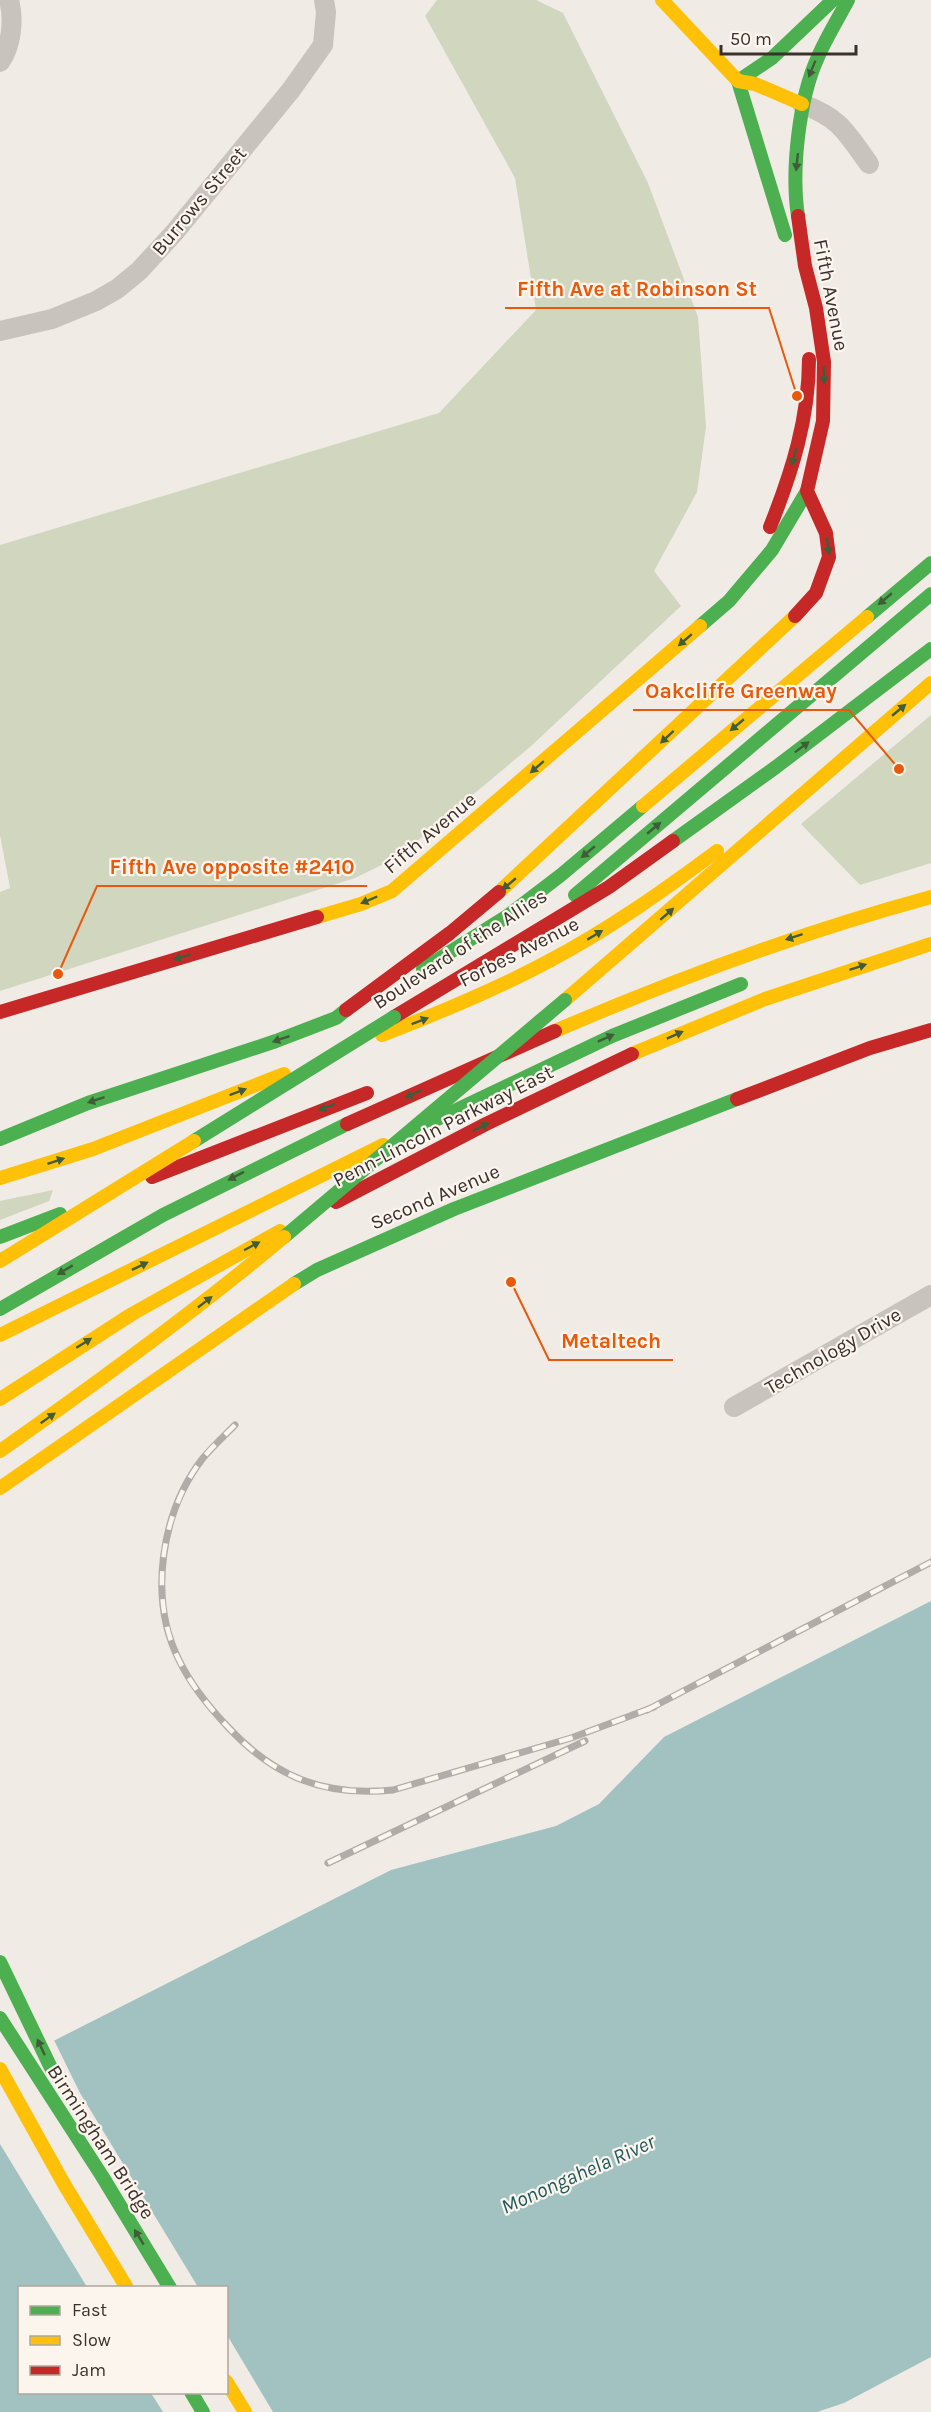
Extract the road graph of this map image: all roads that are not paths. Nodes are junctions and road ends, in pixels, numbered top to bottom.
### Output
1 (9, 0) edge
2 (324, 0) edge
3 (662, 0) edge
4 (833, 0) edge
5 (848, 0) edge
6 (0, 62) edge
7 (738, 81) junction
8 (802, 104) junction
9 (869, 164) dead end
10 (785, 235) junction
11 (797, 292) dead end
12 (803, 314) dead end
13 (0, 331) edge
14 (807, 491) junction
15 (931, 563) edge
16 (746, 582) junction
17 (931, 594) edge
18 (931, 649) edge
19 (931, 683) edge
20 (867, 737) junction
21 (931, 897) edge
22 (931, 944) edge
23 (493, 955) junction
24 (753, 980) dead end
25 (600, 1010) junction
26 (0, 1012) edge
27 (336, 1017) junction
28 (931, 1030) edge
29 (443, 1066) dead end
30 (376, 1090) dead end
31 (0, 1139) edge
32 (0, 1178) edge
33 (0, 1237) edge
34 (0, 1261) edge
35 (931, 1295) edge
36 (0, 1309) edge
37 (0, 1335) edge
38 (0, 1399) edge
39 (734, 1407) dead end
40 (0, 1451) edge
41 (0, 1488) edge
42 (0, 1962) edge
43 (0, 2018) edge
44 (0, 2069) edge
45 (7, 2110) dead end
46 (102, 2176) junction
47 (64, 2184) junction
48 (126, 2286) edge
49 (169, 2286) edge
50 (228, 2384) edge
51 (192, 2394) edge
52 (203, 2412) edge
53 (245, 2412) edge

1 - 6 street
2 - 13 street, Burrows Street
3 - 7 main road
4 - 7 main road
5 -> 8 main road, Fifth Avenue
7 - 8 main road
7 - 10 main road
8 - 9 street
8 - 10 main road, Fifth Avenue
8 -> 14 main road, Fifth Avenue
10 - 11 main road, Fifth Avenue
12 -> 16 main road, Fifth Avenue
14 - 16 main road, Fifth Avenue
14 -> 27 main road
15 -> 27 main road, Boulevard of the Allies
16 -> 26 main road, Fifth Avenue
23 -> 17 main road, Boulevard of the Allies
23 -> 18 main road
20 -> 19 main road, Forbes Avenue
32 -> 20 main road, Forbes Avenue
40 -> 20 main road, bridge
21 -> 25 main road, Penn-Lincoln Parkway East
38 -> 22 main road, Penn-Lincoln Parkway East, bridge
23 - 34 main road, Boulevard of the Allies, bridge
37 -> 24 main road, bridge
25 - 29 main road
25 -> 36 main road, Penn-Lincoln Parkway East
27 -> 31 main road, Boulevard of the Allies
28 - 41 main road, Second Avenue
30 -> 33 main road
35 - 39 street, Technology Drive
46 -> 42 main road
43 - 46 main road, Birmingham Bridge
44 - 47 main road
45 - 47 main road
49 -> 46 main road, Birmingham Bridge
47 - 48 main road
50 - 53 main road
51 - 52 main road

